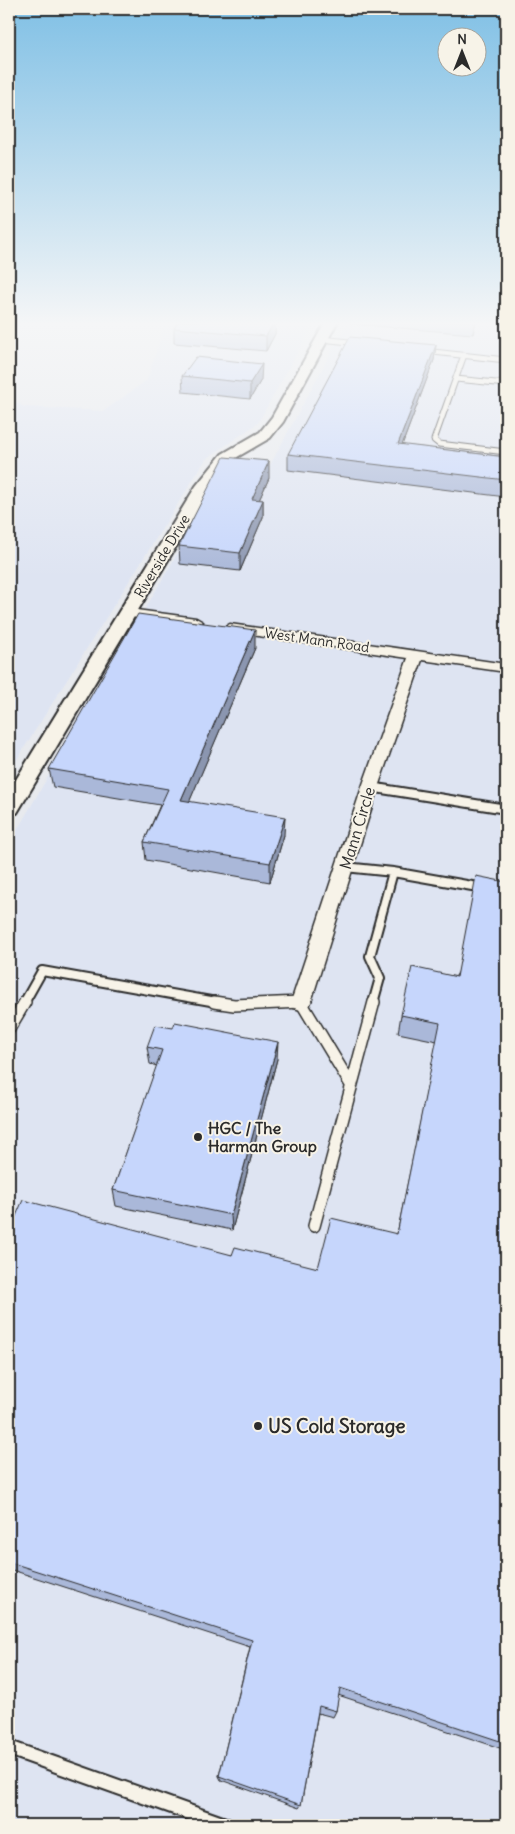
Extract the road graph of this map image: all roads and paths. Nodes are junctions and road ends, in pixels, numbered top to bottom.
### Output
1 (285, 407) edge
2 (447, 407) edge
3 (506, 452) edge
4 (128, 612) junction
5 (416, 655) junction
6 (506, 668) edge
7 (370, 787) junction
8 (9, 808) edge
9 (506, 809) edge
10 (345, 867) junction
11 (394, 872) junction
12 (506, 892) edge
13 (301, 1002) junction
14 (9, 1029) edge
15 (351, 1085) junction
16 (314, 1226) dead end
17 (9, 1748) edge
18 (225, 1825) edge

1 - 4 street, Riverside Drive
2 - 3 lane
4 - 5 street, West Mann Road
4 - 8 street, Riverside Drive
5 - 6 street, West Mann Road
5 - 7 street, Mann Circle
7 - 9 lane
7 - 10 street, Mann Circle
10 - 11 lane
10 - 13 street, Mann Circle
11 - 12 lane
11 - 15 lane
13 - 14 lane
13 - 15 lane
15 - 16 lane
17 - 18 lane

